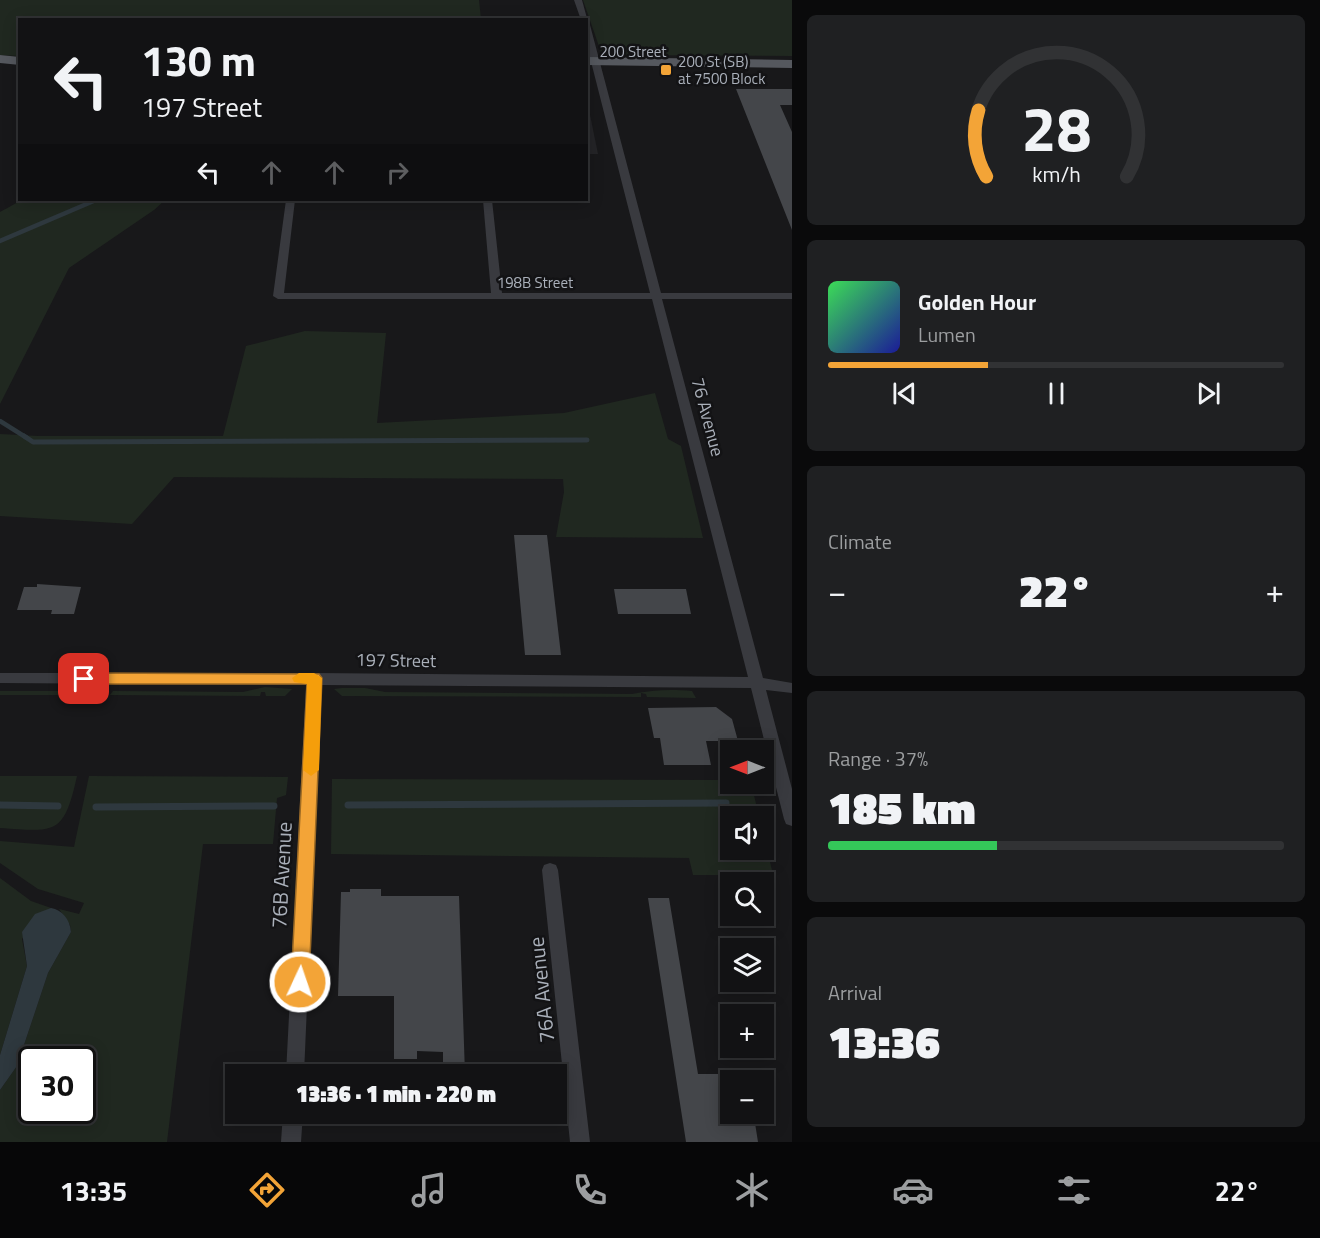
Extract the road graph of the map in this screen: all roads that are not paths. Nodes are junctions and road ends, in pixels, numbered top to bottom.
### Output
1 (578, 0) edge
2 (584, 18) edge
3 (588, 41) edge
4 (0, 59) edge
5 (18, 62) edge
6 (18, 62) edge
7 (591, 64) edge
8 (792, 64) edge
9 (0, 65) edge
10 (290, 201) edge
11 (487, 201) edge
12 (657, 296) junction
13 (496, 297) junction
14 (792, 297) edge
15 (0, 678) edge
16 (314, 678) junction
17 (758, 683) junction
18 (792, 688) edge
19 (792, 819) edge
20 (550, 870) dead end
21 (295, 1064) edge
22 (292, 1124) edge
23 (291, 1142) edge
24 (580, 1142) edge

1 - 2 street
3 - 7 street, 76 Avenue
4 - 5 main road
6 - 9 main road
7 - 8 main road, 200 Street
7 - 12 street, 76 Avenue
10 - 13 street, 198B Street
11 - 13 street
12 - 13 street, 198B Street
12 - 14 street, 198B Street
12 - 17 street, 76 Avenue
15 - 16 street, 197 Street
16 - 17 street, 197 Street
16 - 21 street, 76B Avenue
17 - 18 street, 197 Street
17 - 19 street, 76 Avenue
20 - 24 street, 76A Avenue
22 - 23 street

